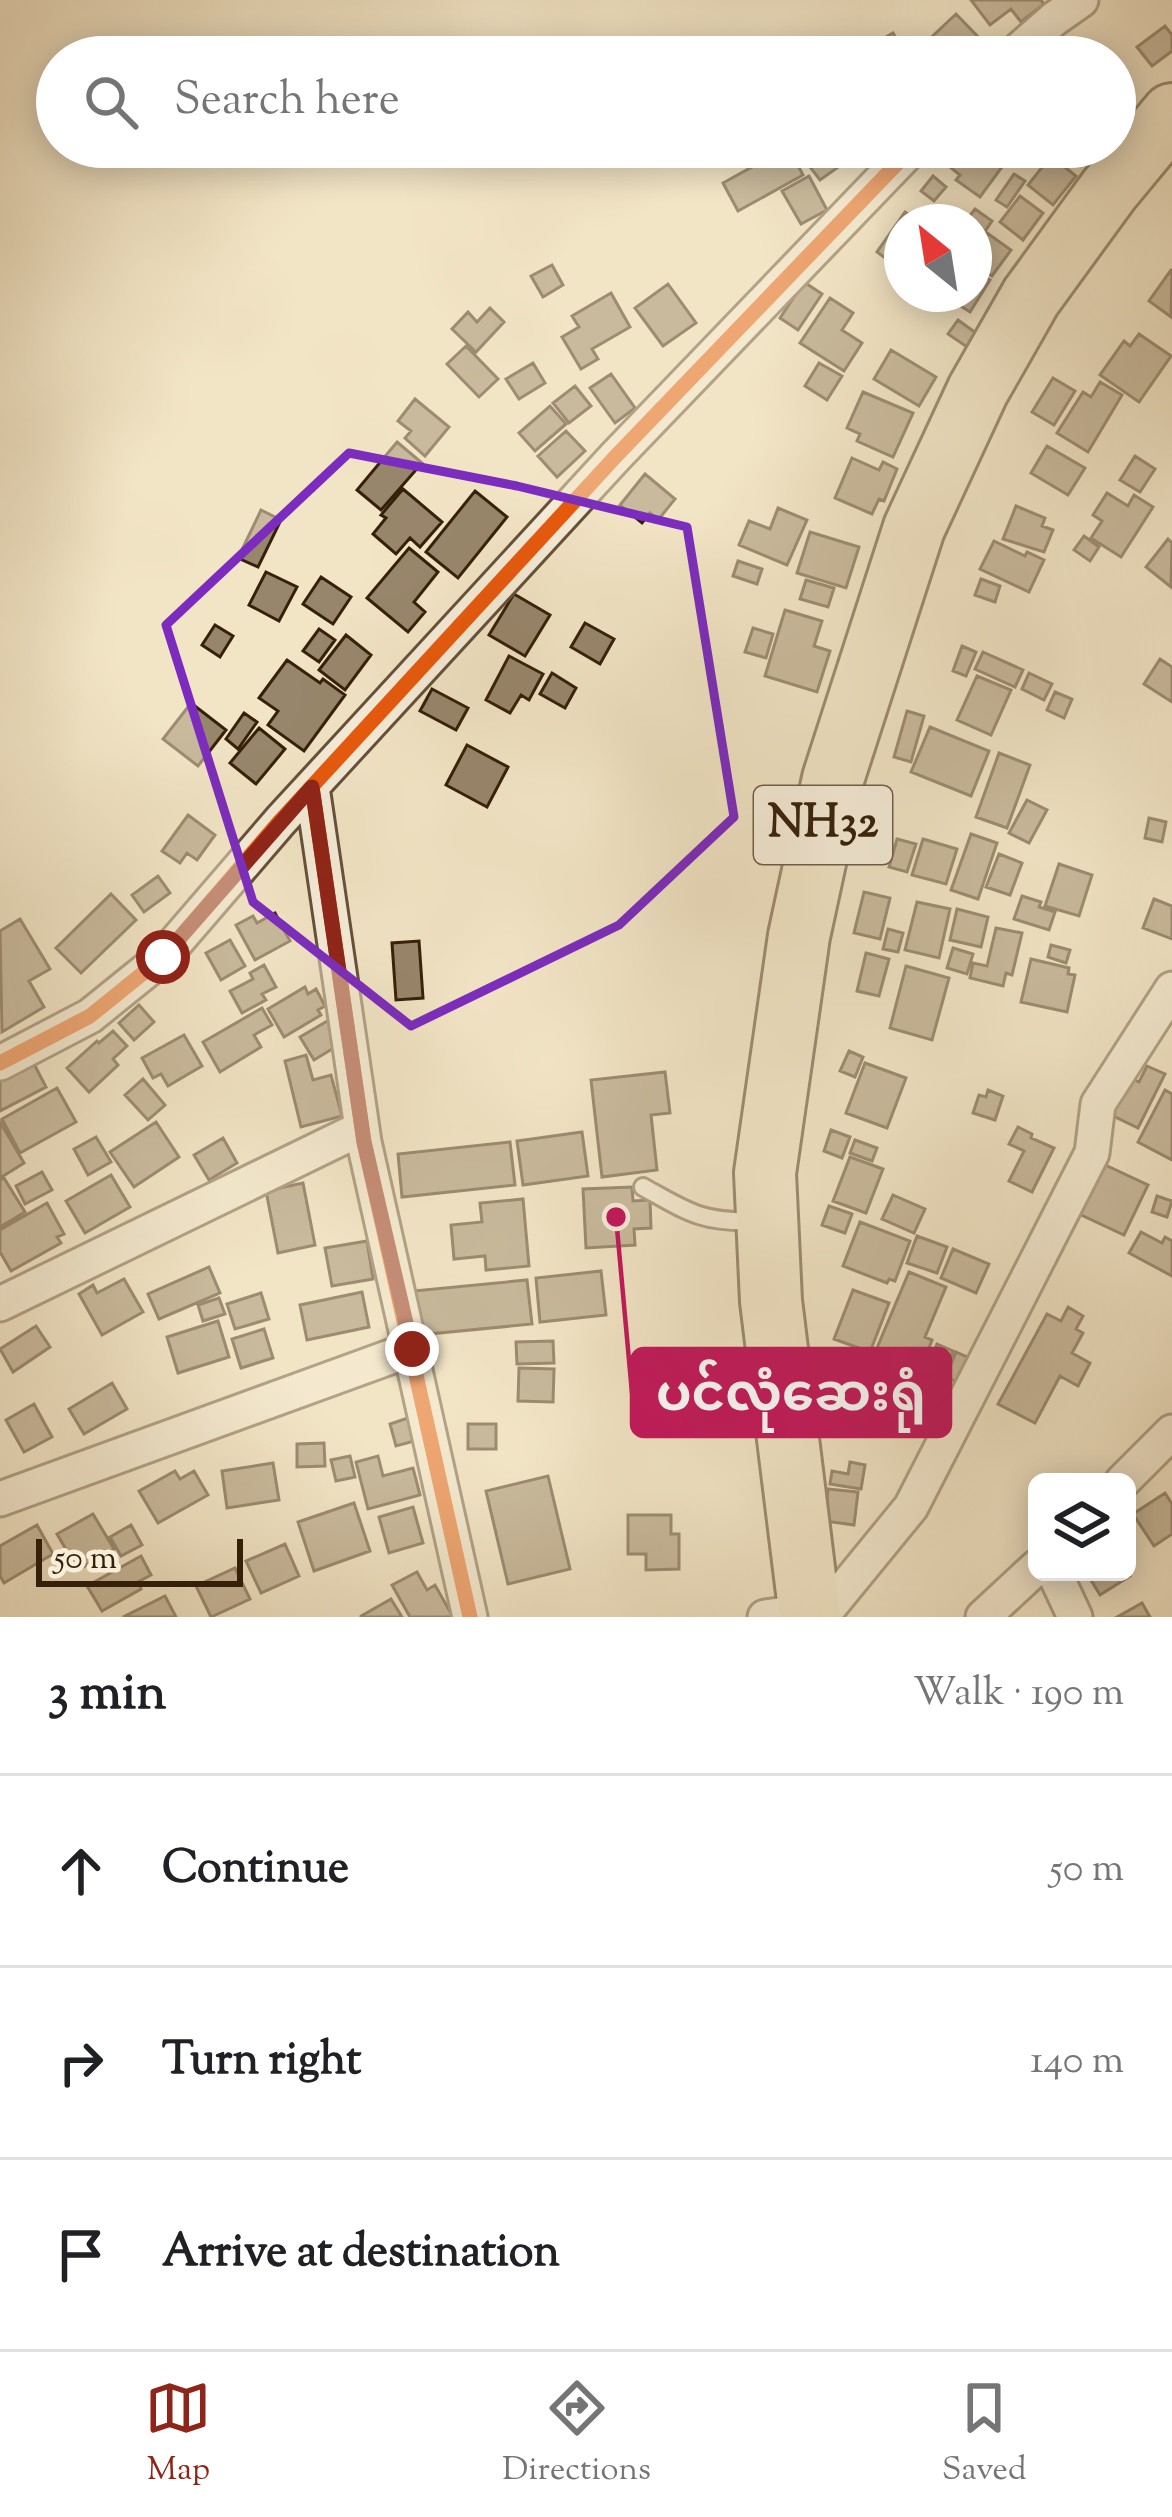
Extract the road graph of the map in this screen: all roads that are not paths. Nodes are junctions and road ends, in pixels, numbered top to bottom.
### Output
1 (1081, 0) edge
2 (1035, 36) edge
3 (1172, 114) edge
4 (1136, 157) edge
5 (893, 168) edge
6 (1127, 168) edge
7 (312, 787) junction
8 (1172, 989) edge
9 (0, 1063) edge
10 (362, 1128) junction
11 (643, 1186) dead end
12 (767, 1220) junction
13 (0, 1304) edge
14 (412, 1349) junction
15 (1172, 1432) edge
16 (1131, 1473) edge
17 (0, 1499) edge
18 (1028, 1575) edge
19 (1058, 1581) edge
20 (801, 1616) edge
21 (470, 1617) edge
22 (983, 1617) edge
23 (1075, 1617) edge

1 - 2 street
3 - 4 highway, NH32
5 - 7 street
6 - 12 highway, NH32
7 - 9 street
7 - 10 street
8 - 20 street
10 - 13 street
10 - 14 street
11 - 12 lane
12 - 20 highway, NH32
14 - 17 street
14 - 21 street
15 - 16 street
18 - 22 street
19 - 23 street

